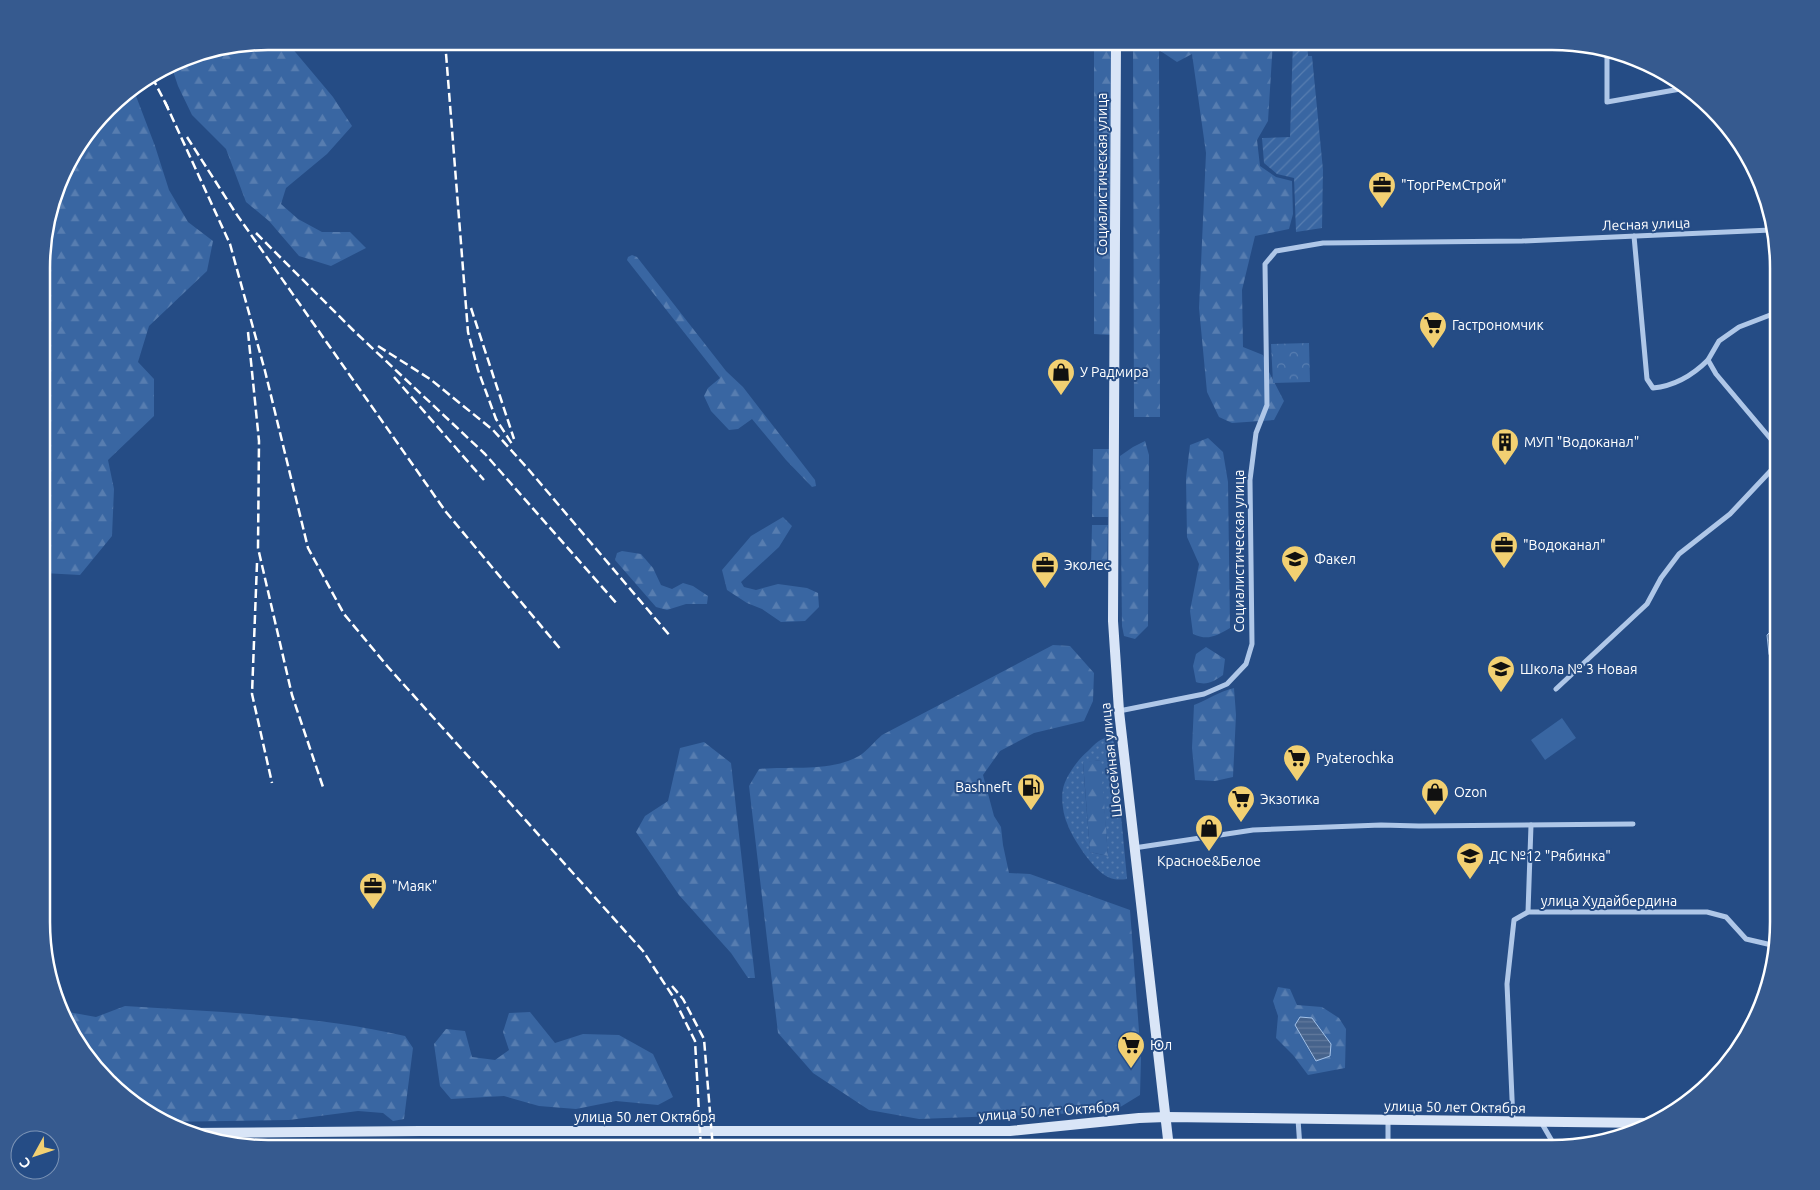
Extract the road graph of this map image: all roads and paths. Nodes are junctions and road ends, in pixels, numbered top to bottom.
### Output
1 (1116, 50) edge
2 (1607, 57) edge
3 (1677, 90) edge
4 (1767, 230) edge
5 (1634, 236) junction
6 (1522, 241) joint
7 (1770, 315) edge
8 (1708, 360) junction
9 (1115, 367) joint
10 (1770, 438) edge
11 (1770, 472) edge
12 (1556, 689) dead end
13 (1119, 712) junction
14 (1633, 824) dead end
15 (1531, 825) junction
16 (1134, 848) junction
17 (1528, 912) junction
18 (1769, 944) edge
19 (1166, 1117) junction
20 (1298, 1118) junction
21 (1388, 1120) junction
22 (1513, 1121) junction
23 (1541, 1122) junction
24 (1635, 1123) edge
25 (211, 1133) edge
26 (1168, 1140) edge
27 (1299, 1140) edge
28 (1388, 1140) edge
29 (1551, 1140) edge

1 - 9 main road, Социалистическая улица
2 - 3 street
4 - 5 street, Лесная улица
5 - 6 street, Лесная улица
5 - 8 street
6 - 13 street, Социалистическая улица
7 - 8 street
8 - 10 street
9 - 13 main road, Шоссейная улица
11 - 12 street
13 - 16 main road, Шоссейная улица
14 - 15 street
15 - 16 street
15 - 17 street
16 - 19 main road, Шоссейная улица
17 - 18 street, улица Худайбердина
17 - 22 street, улица Худайбердина
19 - 20 main road, улица 50 лет Октября
19 - 25 main road, улица 50 лет Октября
19 - 26 main road, Шоссейная улица
20 - 21 main road, улица 50 лет Октября
20 - 27 street
21 - 22 main road, улица 50 лет Октября
21 - 28 street
22 - 23 main road, улица 50 лет Октября
23 - 24 main road, улица 50 лет Октября
23 - 29 street

